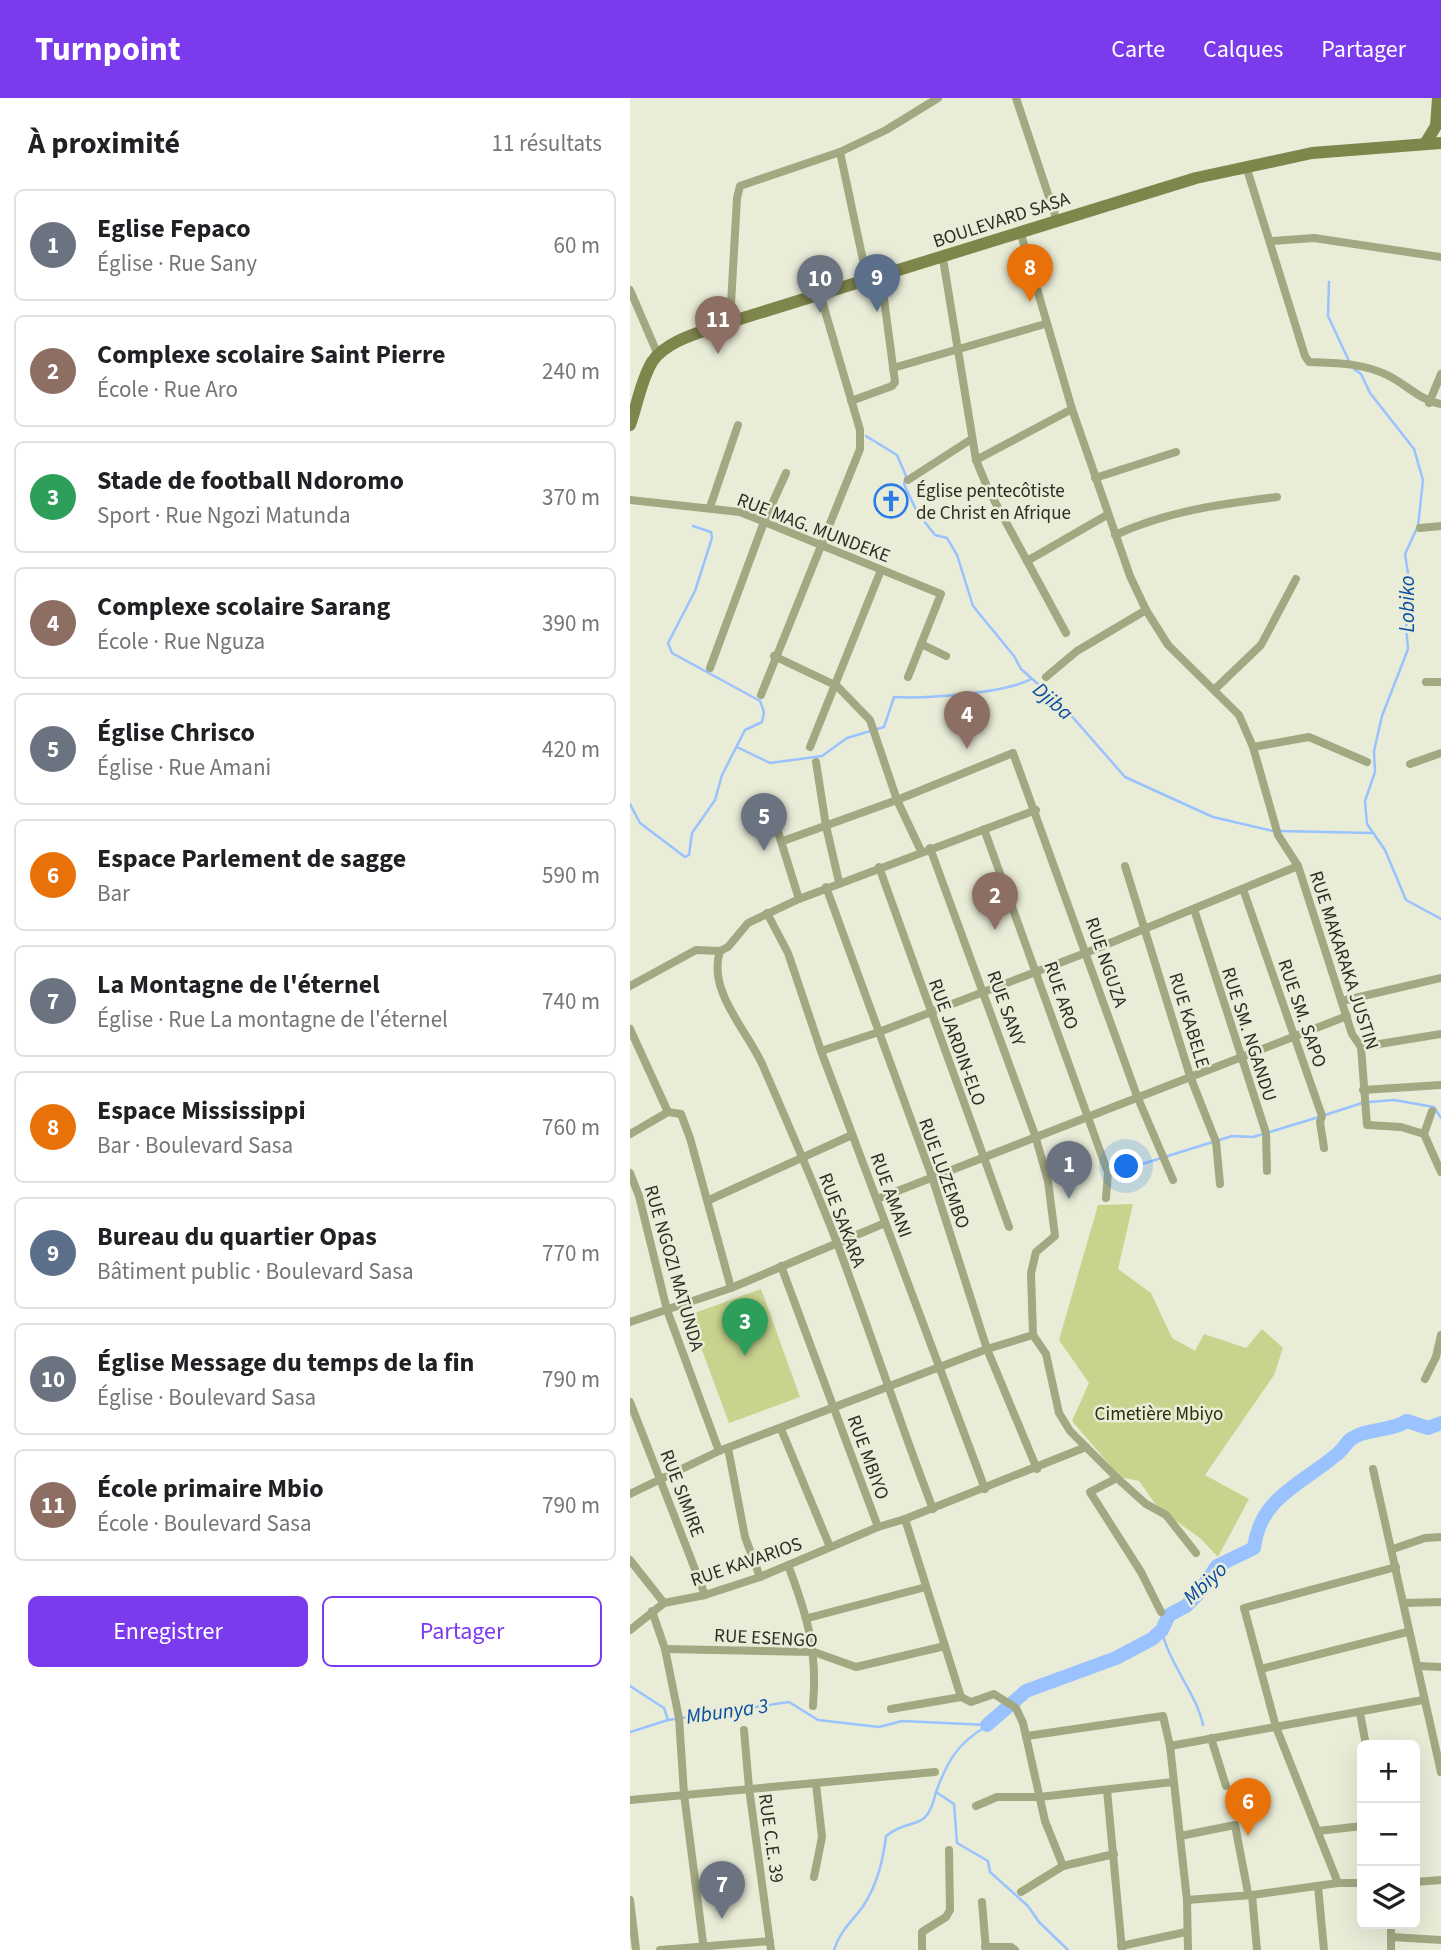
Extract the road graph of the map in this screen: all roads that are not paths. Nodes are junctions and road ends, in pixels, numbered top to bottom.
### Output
1 (938, 98) edge
2 (1016, 98) edge
3 (1437, 98) edge
4 (1425, 144) junction
5 (1441, 144) edge
6 (840, 152) junction
7 (1246, 166) junction
8 (1057, 221) junction
9 (1021, 234) junction
10 (1272, 241) junction
11 (1441, 257) edge
12 (943, 259) junction
13 (881, 276) junction
14 (867, 279) junction
15 (630, 290) edge
16 (820, 294) junction
17 (730, 322) junction
18 (1045, 324) junction
19 (957, 349) junction
20 (658, 355) junction
21 (893, 369) junction
22 (1441, 374) edge
23 (851, 401) junction
24 (1429, 403) junction
25 (1441, 404) edge
26 (1072, 409) junction
27 (630, 425) edge
28 (738, 425) dead end
29 (970, 439) junction
30 (1176, 452) dead end
31 (976, 460) junction
32 (786, 473) dead end
33 (1096, 478) junction
34 (908, 480) dead end
35 (1277, 496) dead end
36 (630, 500) edge
37 (710, 507) junction
38 (1107, 515) junction
39 (764, 522) junction
40 (1441, 526) edge
41 (1420, 528) dead end
42 (1115, 535) junction
43 (823, 545) junction
44 (1027, 561) junction
45 (881, 570) junction
46 (1296, 579) dead end
47 (1146, 610) junction
48 (1066, 633) dead end
49 (921, 644) junction
50 (774, 656) junction
51 (946, 656) dead end
52 (710, 668) dead end
53 (908, 677) dead end
54 (1046, 677) dead end
55 (1426, 682) dead end
56 (1441, 682) edge
57 (837, 686) junction
58 (1214, 690) junction
59 (761, 695) dead end
60 (810, 747) dead end
61 (1253, 747) junction
62 (1441, 753) edge
63 (816, 762) dead end
64 (1367, 762) dead end
65 (1410, 764) dead end
66 (897, 800) junction
67 (769, 806) dead end
68 (1036, 810) junction
69 (826, 826) junction
70 (984, 829) junction
71 (783, 841) junction
72 (930, 848) junction
73 (921, 851) junction
74 (1125, 866) dead end
75 (1298, 866) junction
76 (879, 867) junction
77 (839, 882) junction
78 (826, 887) junction
79 (1243, 890) junction
80 (799, 899) junction
81 (1194, 909) junction
82 (766, 913) junction
83 (1146, 930) junction
84 (720, 951) junction
85 (1088, 952) junction
86 (1037, 971) junction
87 (1441, 978) edge
88 (630, 986) edge
89 (984, 991) junction
90 (1342, 1001) junction
91 (929, 1013) junction
92 (1346, 1016) junction
93 (630, 1029) edge
94 (879, 1032) junction
95 (1441, 1034) edge
96 (1295, 1036) junction
97 (1361, 1047) junction
98 (821, 1051) junction
99 (1240, 1057) junction
100 (1190, 1076) junction
101 (1441, 1085) edge
102 (1363, 1090) junction
103 (1137, 1096) junction
104 (1432, 1111) dead end
105 (668, 1112) junction
106 (1086, 1115) junction
107 (1424, 1133) junction
108 (630, 1134) edge
109 (852, 1135) junction
110 (1035, 1135) junction
111 (1324, 1149) dead end
112 (983, 1156) junction
113 (802, 1157) junction
114 (1267, 1171) dead end
115 (1441, 1172) edge
116 (630, 1173) edge
117 (932, 1177) junction
118 (1173, 1180) dead end
119 (1220, 1184) dead end
120 (1106, 1198) dead end
121 (877, 1199) junction
122 (709, 1200) junction
123 (885, 1223) junction
124 (1009, 1227) dead end
125 (836, 1243) junction
126 (781, 1266) junction
127 (731, 1288) junction
128 (667, 1310) junction
129 (630, 1322) edge
130 (1032, 1335) junction
131 (1441, 1335) edge
132 (987, 1349) junction
133 (939, 1367) junction
134 (1425, 1379) dead end
135 (887, 1388) junction
136 (630, 1402) edge
137 (835, 1409) junction
138 (781, 1429) junction
139 (1086, 1447) junction
140 (724, 1450) junction
141 (1037, 1469) junction
142 (1373, 1469) dead end
143 (1117, 1478) junction
144 (662, 1479) junction
145 (985, 1489) junction
146 (630, 1494) edge
147 (933, 1508) junction
148 (905, 1519) junction
149 (878, 1527) junction
150 (1441, 1537) edge
151 (830, 1547) junction
152 (1393, 1549) junction
153 (1196, 1553) dead end
154 (630, 1560) edge
155 (788, 1565) junction
156 (1396, 1567) junction
157 (760, 1577) junction
158 (926, 1587) junction
159 (705, 1595) junction
160 (1441, 1602) edge
161 (664, 1603) junction
162 (1404, 1603) junction
163 (652, 1611) junction
164 (1161, 1612) dead end
165 (808, 1618) junction
166 (630, 1630) edge
167 (1407, 1632) junction
168 (945, 1647) junction
169 (666, 1649) junction
170 (814, 1652) junction
171 (1419, 1666) junction
172 (1441, 1667) edge
173 (1261, 1669) junction
174 (961, 1697) junction
175 (1423, 1700) junction
176 (813, 1706) dead end
177 (891, 1709) dead end
178 (1360, 1713) junction
179 (1276, 1727) junction
180 (744, 1730) dead end
181 (1437, 1733) edge
182 (1027, 1736) junction
183 (1211, 1738) junction
184 (1365, 1740) edge
185 (1170, 1746) junction
186 (935, 1772) dead end
187 (1441, 1772) edge
188 (1173, 1782) junction
189 (816, 1784) junction
190 (1226, 1786) dead end
191 (749, 1788) junction
192 (1107, 1790) junction
193 (684, 1794) junction
194 (1040, 1797) junction
195 (630, 1800) edge
196 (976, 1806) dead end
197 (1357, 1827) edge
198 (1318, 1831) junction
199 (1180, 1836) junction
200 (949, 1850) dead end
201 (1114, 1854) junction
202 (1063, 1866) junction
203 (814, 1877) dead end
204 (1441, 1880) edge
205 (1420, 1882) edge
206 (1338, 1883) junction
207 (1357, 1883) edge
208 (1318, 1886) junction
209 (1021, 1892) dead end
210 (1250, 1894) junction
211 (630, 1899) edge
212 (1187, 1900) junction
213 (982, 1902) dead end
214 (1391, 1929) edge
215 (1186, 1932) junction
216 (1391, 1937) junction
217 (1441, 1940) edge
218 (771, 1945) edge
219 (703, 1947) edge
220 (986, 1948) edge
221 (1122, 1948) edge
222 (636, 1950) edge
223 (660, 1950) edge
224 (922, 1950) edge
225 (1015, 1950) edge
226 (1188, 1950) edge
227 (1256, 1950) edge
228 (1324, 1950) edge
229 (1391, 1950) edge

1 - 6 street
2 - 8 street
3 - 4 street
4 - 5 street, BOULEVARD SASA
4 - 7 street, BOULEVARD SASA
6 - 14 street
6 - 17 street
7 - 8 street, BOULEVARD SASA
7 - 10 street
8 - 9 street, BOULEVARD SASA
9 - 12 street, BOULEVARD SASA
9 - 18 street, RUE MAKARAKA JUSTIN
10 - 11 street
10 - 24 street
12 - 13 street, BOULEVARD SASA
12 - 19 street
13 - 14 street, BOULEVARD SASA
13 - 21 street
14 - 16 street, BOULEVARD SASA
15 - 20 street
16 - 17 street, BOULEVARD SASA
16 - 23 street
17 - 20 street, BOULEVARD SASA
18 - 19 street
18 - 26 street, RUE MAKARAKA JUSTIN
19 - 21 street
19 - 29 street
20 - 27 street
21 - 23 street
22 - 24 street
23 - 43 street
24 - 25 street
26 - 31 street
26 - 33 street, RUE MAKARAKA JUSTIN
28 - 37 street
29 - 31 street
29 - 34 street
30 - 33 street
31 - 44 street
32 - 39 street
33 - 38 street, RUE MAKARAKA JUSTIN
35 - 42 street
36 - 37 street, RUE MAG. MUNDEKE
37 - 39 street, RUE MAG. MUNDEKE
38 - 42 street, RUE MAKARAKA JUSTIN
38 - 44 street
39 - 43 street, RUE MAG. MUNDEKE
39 - 52 street
40 - 41 street
42 - 47 street, RUE MAKARAKA JUSTIN
43 - 45 street, RUE MAG. MUNDEKE
43 - 50 street
44 - 48 street
45 - 49 street, RUE MAG. MUNDEKE
45 - 57 street
46 - 58 street
47 - 54 street
47 - 58 street, RUE MAKARAKA JUSTIN
49 - 51 street
49 - 53 street
50 - 57 street
50 - 59 street
55 - 56 street
57 - 60 street
57 - 66 street
58 - 61 street, RUE MAKARAKA JUSTIN
61 - 64 street
61 - 75 street, RUE MAKARAKA JUSTIN
62 - 65 street
63 - 69 street
66 - 68 street, RUE NGUZA
66 - 69 street
66 - 73 street
67 - 71 street
68 - 70 street
68 - 85 street, RUE NGUZA
69 - 71 street
69 - 77 street
70 - 72 street
70 - 86 street, RUE ARO
71 - 80 street
72 - 73 street
72 - 89 street, RUE SANY
73 - 76 street
74 - 83 street, RUE KABELE
75 - 79 street
75 - 90 street, RUE MAKARAKA JUSTIN
76 - 77 street
76 - 91 street, RUE JARDIN-ELO
77 - 78 street
78 - 80 street
78 - 94 street, RUE LUZEMBO
79 - 81 street
79 - 96 street, RUE SM. SAPO
80 - 82 street
81 - 83 street
81 - 99 street, RUE SM. NGANDU
82 - 84 street
82 - 98 street, RUE AMANI
83 - 85 street
83 - 100 street, RUE KABELE
84 - 88 street
84 - 113 street, RUE SAKARA
85 - 86 street
85 - 103 street, RUE NGUZA
86 - 89 street
86 - 106 street, RUE ARO
87 - 90 street
89 - 91 street
89 - 110 street, RUE SANY
90 - 92 street, RUE MAKARAKA JUSTIN
91 - 94 street
91 - 112 street, RUE JARDIN-ELO
92 - 96 street
92 - 97 street, RUE MAKARAKA JUSTIN
93 - 105 street
94 - 98 street
94 - 117 street, RUE LUZEMBO
95 - 97 street
96 - 99 street
96 - 111 street, RUE SM. SAPO
97 - 102 street, RUE MAKARAKA JUSTIN
98 - 109 street, RUE AMANI
99 - 100 street
99 - 114 street, RUE SM. NGANDU
100 - 103 street
100 - 119 street, RUE KABELE
101 - 102 street
102 - 107 street, RUE MAKARAKA JUSTIN
103 - 106 street
103 - 118 street, RUE NGUZA
104 - 107 street
105 - 108 street
105 - 122 street
106 - 110 street
106 - 120 street, RUE ARO
107 - 115 street
109 - 113 street
109 - 121 street, RUE AMANI
110 - 112 street
110 - 130 street, RUE SANY
112 - 117 street
112 - 124 street, RUE JARDIN-ELO
113 - 122 street
113 - 125 street, RUE SAKARA
116 - 128 street, RUE NGOZI MATUNDA
117 - 121 street
117 - 132 street, RUE LUZEMBO
121 - 123 street, RUE AMANI
122 - 127 street
123 - 125 street
123 - 133 street, RUE AMANI
125 - 126 street
125 - 135 street, RUE SAKARA
126 - 127 street
126 - 137 street, RUE MBIYO
127 - 128 street
128 - 129 street
128 - 140 street, RUE NGOZI MATUNDA
130 - 132 street
130 - 139 street
131 - 134 street
132 - 133 street
132 - 141 street, RUE LUZEMBO
133 - 135 street
133 - 145 street, RUE AMANI
135 - 137 street
135 - 147 street, RUE SAKARA
136 - 144 street, RUE SIMIRE
137 - 138 street
137 - 149 street, RUE MBIYO
138 - 140 street
138 - 151 street
139 - 141 street
139 - 143 street
140 - 144 street
140 - 157 street, RUE NGOZI MATUNDA
141 - 145 street
142 - 152 street
143 - 153 street
143 - 164 street
144 - 146 street
144 - 159 street, RUE SIMIRE
145 - 147 street
147 - 148 street
148 - 149 street, RUE MBIYO
148 - 158 street, RUE MBIYO
149 - 151 street, RUE KAVARIOS
150 - 152 street
151 - 155 street, RUE KAVARIOS
152 - 156 street
154 - 161 street
155 - 157 street, RUE KAVARIOS
155 - 165 street
156 - 162 street
156 - 173 street
157 - 159 street, RUE KAVARIOS
158 - 165 street
158 - 168 street, RUE MBIYO
159 - 161 street, RUE KAVARIOS
160 - 162 street
161 - 163 street, RUE KAVARIOS
162 - 167 street
163 - 166 street, RUE KAVARIOS
163 - 169 street
165 - 170 street
167 - 171 street
167 - 173 street
168 - 170 street, RUE ESENGO
168 - 174 street, RUE MBIYO
169 - 170 street, RUE ESENGO
169 - 193 street
170 - 176 street
171 - 172 street
171 - 175 street
173 - 179 street
174 - 177 street
174 - 182 street
175 - 178 street
175 - 181 street
178 - 179 street
178 - 184 street
179 - 183 street
179 - 198 street
180 - 191 street, RUE C.E. 39
181 - 187 street
182 - 185 street
182 - 194 street
183 - 185 street
183 - 190 street
185 - 188 street
186 - 189 street
188 - 192 street
188 - 199 street
189 - 191 street
189 - 203 street
191 - 193 street
191 - 218 street, RUE C.E. 39
192 - 194 street
192 - 201 street
193 - 195 street
193 - 219 street
194 - 196 street
194 - 202 street
197 - 198 street
198 - 206 street
199 - 210 street
199 - 212 street
200 - 224 street
201 - 202 street
201 - 221 street
202 - 209 street
204 - 205 street
206 - 207 street
206 - 208 street
208 - 210 street
208 - 228 street
210 - 212 street
210 - 227 street
211 - 222 street
212 - 215 street
213 - 220 street
214 - 216 street
215 - 221 street
215 - 226 street
216 - 217 street
216 - 229 street
218 - 219 street
219 - 223 street
220 - 225 street

